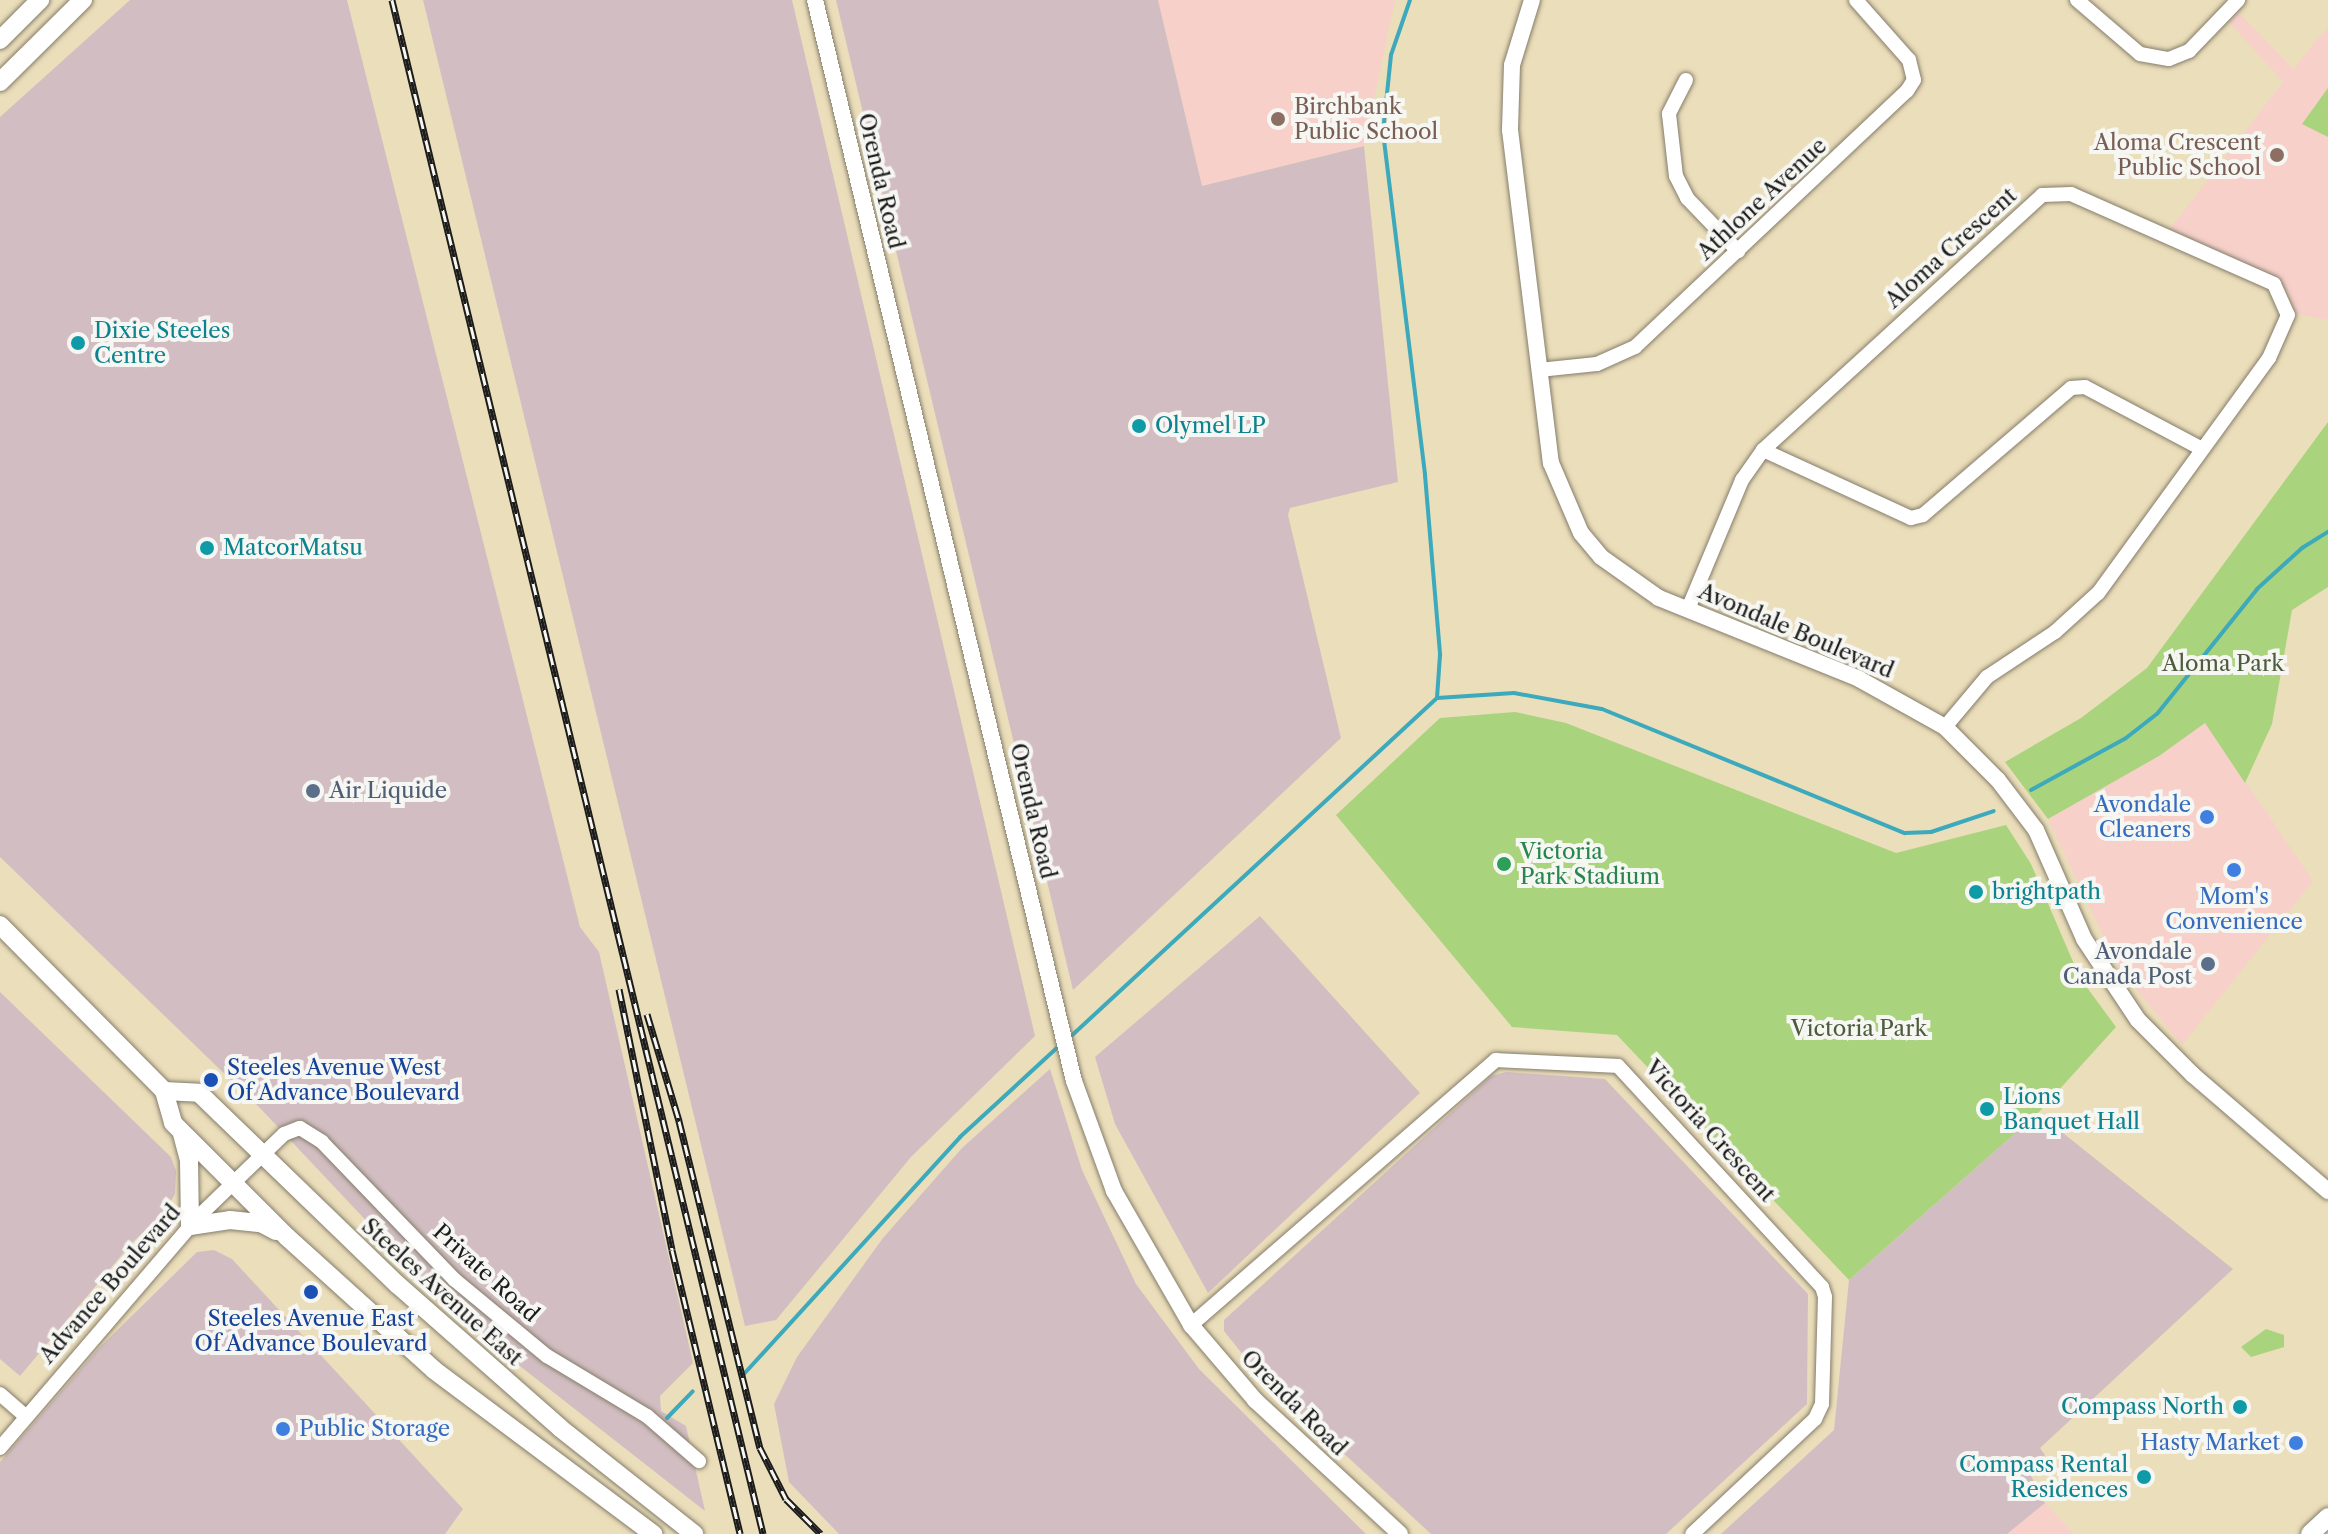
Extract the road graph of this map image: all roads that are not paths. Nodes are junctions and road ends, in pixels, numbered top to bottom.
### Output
1 (40, 0) edge
2 (83, 0) edge
3 (815, 0) edge
4 (1532, 0) edge
5 (1856, 0) edge
6 (2077, 0) edge
7 (2238, 0) edge
8 (0, 40) edge
9 (1686, 80) dead end
10 (0, 82) edge
11 (1738, 251) junction
12 (1539, 370) junction
13 (2202, 449) junction
14 (1763, 450) junction
15 (1688, 609) junction
16 (1945, 727) junction
17 (0, 925) edge
18 (164, 1091) junction
19 (182, 1131) junction
20 (261, 1155) junction
21 (233, 1183) junction
22 (2328, 1191) edge
23 (190, 1226) junction
24 (287, 1237) junction
25 (1191, 1325) junction
26 (0, 1394) edge
27 (24, 1415) junction
28 (0, 1448) edge
29 (699, 1461) dead end
30 (2328, 1517) edge
31 (653, 1534) edge
32 (694, 1534) edge
33 (1400, 1534) edge
34 (1692, 1534) edge
35 (2310, 1534) edge

1 - 8 main road
2 - 10 main road
3 - 25 street, Orenda Road
4 - 12 street, Avondale Boulevard
5 - 11 street, Athlone Avenue
6 - 7 street
9 - 11 street
11 - 12 street, Athlone Avenue
12 - 15 street, Avondale Boulevard
13 - 14 street
13 - 14 street, Aloma Crescent
13 - 16 street, Aloma Crescent
14 - 15 street, Aloma Crescent
15 - 16 street, Avondale Boulevard
16 - 22 street, Avondale Boulevard
17 - 18 main road
18 - 19 main road
18 - 20 main road, Steeles Avenue East
19 - 21 main road
19 - 23 main road
20 - 21 street, Advance Boulevard
20 - 29 street, Private Road
20 - 32 main road, Steeles Avenue East
21 - 23 street, Advance Boulevard
21 - 24 main road
23 - 24 main road
23 - 27 street, Advance Boulevard
24 - 31 main road
25 - 33 street, Orenda Road
25 - 34 street, Victoria Crescent
26 - 27 street
27 - 28 street, Advance Boulevard
30 - 35 main road

